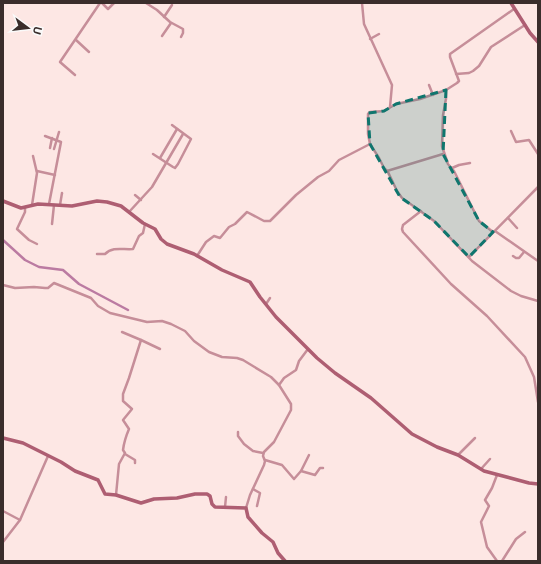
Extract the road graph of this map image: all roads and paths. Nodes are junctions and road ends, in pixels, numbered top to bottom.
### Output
1 (101, 3) edge
2 (146, 3) edge
3 (362, 3) edge
4 (511, 3) edge
5 (112, 4) edge
6 (172, 5) dead end
7 (514, 9) junction
8 (164, 17) junction
9 (171, 23) junction
10 (525, 24) junction
11 (379, 34) dead end
12 (162, 36) dead end
13 (181, 37) dead end
14 (370, 39) junction
15 (76, 40) junction
16 (538, 42) edge
17 (89, 52) dead end
18 (75, 74) dead end
19 (456, 74) junction
20 (429, 85) dead end
21 (446, 90) junction
22 (433, 95) junction
23 (390, 107) junction
24 (172, 126) dead end
25 (177, 129) junction
26 (511, 131) dead end
27 (59, 132) dead end
28 (183, 134) junction
29 (45, 136) dead end
30 (52, 138) junction
31 (56, 140) junction
32 (370, 144) junction
33 (50, 148) dead end
34 (54, 149) dead end
35 (153, 154) dead end
36 (443, 154) junction
37 (538, 154) edge
38 (33, 156) dead end
39 (160, 158) junction
40 (166, 163) junction
41 (470, 163) dead end
42 (452, 168) junction
43 (387, 170) junction
44 (37, 171) junction
45 (55, 175) junction
46 (148, 184) dead end
47 (152, 187) junction
48 (538, 187) edge
49 (62, 193) dead end
50 (135, 195) dead end
51 (141, 200) junction
52 (3, 201) edge
53 (32, 205) junction
54 (52, 205) junction
55 (60, 206) junction
56 (25, 208) junction
57 (421, 211) junction
58 (128, 212) junction
59 (508, 218) junction
60 (52, 224) dead end
61 (145, 224) junction
62 (517, 228) dead end
63 (494, 231) junction
64 (37, 244) dead end
65 (524, 252) junction
66 (97, 254) dead end
67 (197, 256) junction
68 (513, 256) dead end
69 (469, 257) junction
70 (538, 262) edge
71 (3, 285) edge
72 (270, 298) dead end
73 (538, 301) edge
74 (266, 304) junction
75 (122, 332) dead end
76 (141, 340) junction
77 (160, 349) dead end
78 (308, 349) junction
79 (279, 385) junction
80 (538, 402) edge
81 (238, 432) dead end
82 (3, 438) edge
83 (475, 438) dead end
84 (124, 454) junction
85 (263, 454) junction
86 (309, 455) dead end
87 (458, 455) junction
88 (48, 456) junction
89 (490, 459) dead end
90 (264, 460) junction
91 (135, 463) dead end
92 (323, 468) dead end
93 (480, 469) junction
94 (301, 471) junction
95 (497, 475) junction
96 (538, 484) edge
97 (253, 489) junction
98 (116, 495) junction
99 (226, 497) dead end
100 (256, 506) dead end
101 (225, 507) junction
102 (246, 508) junction
103 (3, 511) edge
104 (20, 520) junction
105 (525, 532) dead end
106 (3, 542) edge
107 (285, 561) edge
108 (497, 561) edge
109 (502, 561) edge

1 - 5 street
1 - 15 street
2 - 8 street
3 - 14 street
4 - 7 street
6 - 8 street
7 - 10 street
7 - 19 street
8 - 9 street
9 - 12 street
9 - 13 street
10 - 16 street
10 - 19 street
11 - 14 street
14 - 23 street
15 - 17 street
15 - 18 street
19 - 21 street
20 - 22 street
21 - 22 street
21 - 36 street
22 - 23 street
23 - 32 street
24 - 25 street
25 - 28 street
25 - 39 street
26 - 37 street
27 - 31 street
28 - 40 street
28 - 40 street
29 - 30 street
30 - 31 street
30 - 33 street
31 - 34 street
31 - 45 street
32 - 43 street
32 - 67 street
35 - 39 street
36 - 42 street
36 - 43 street
38 - 44 street
39 - 40 street
40 - 47 street
41 - 42 street
42 - 63 street
43 - 57 street
44 - 45 street
44 - 53 street
45 - 54 street
46 - 47 street
47 - 51 street
48 - 59 street
49 - 55 street
50 - 51 street
51 - 58 street
52 - 56 street
53 - 54 street
53 - 56 street
54 - 55 street
54 - 60 street
55 - 58 street
56 - 64 street
57 - 69 street
57 - 80 street
58 - 61 street
59 - 62 street
59 - 63 street
61 - 66 street
61 - 67 street
63 - 65 street
63 - 69 street
65 - 68 street
65 - 70 street
67 - 74 street
69 - 73 street
71 - 79 street
72 - 74 street
74 - 78 street
75 - 76 street
76 - 77 street
76 - 84 street
78 - 79 street
78 - 87 street
79 - 85 street
81 - 85 street
82 - 88 street
83 - 87 street
84 - 91 street
84 - 98 street
85 - 90 street
86 - 94 street
87 - 93 street
88 - 98 street
88 - 104 street
89 - 93 street
90 - 94 street
90 - 97 street
92 - 94 street
93 - 95 street
95 - 96 street
95 - 108 street
97 - 100 street
97 - 102 street
98 - 101 street
99 - 101 street
101 - 102 street
102 - 107 street
103 - 104 street
104 - 106 street
105 - 109 street

